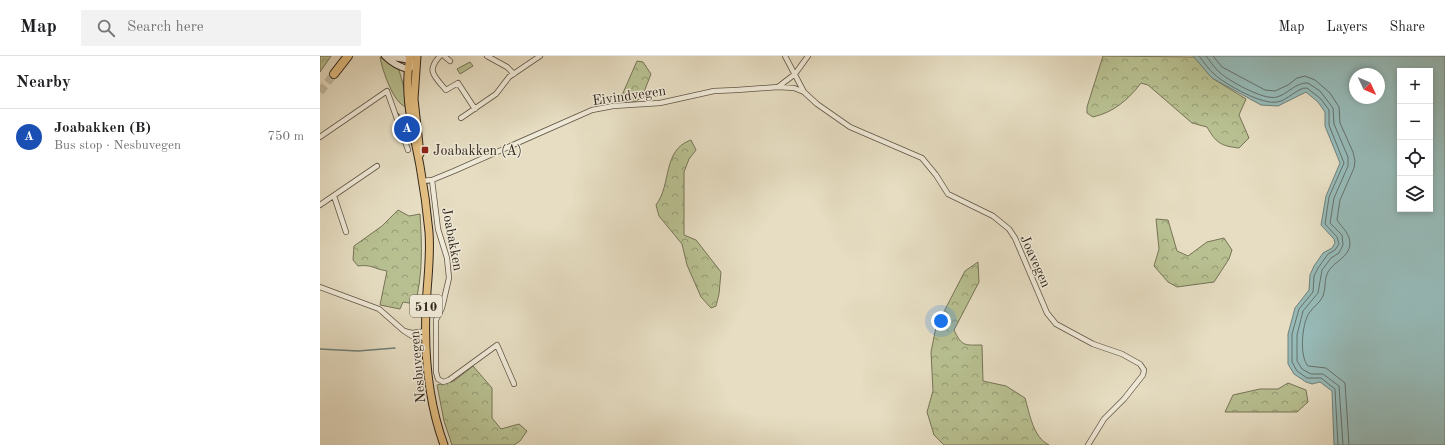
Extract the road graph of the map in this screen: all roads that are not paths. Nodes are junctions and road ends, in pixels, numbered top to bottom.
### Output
1 (341, 56) edge
2 (348, 56) edge
3 (385, 56) edge
4 (388, 56) edge
5 (417, 56) edge
6 (440, 56) edge
7 (444, 56) edge
8 (487, 56) edge
9 (540, 56) edge
10 (784, 56) edge
11 (808, 56) edge
12 (412, 60) edge
13 (450, 61) dead end
14 (408, 69) junction
15 (514, 74) junction
16 (795, 74) junction
17 (778, 87) junction
18 (804, 92) junction
19 (475, 109) junction
20 (461, 118) dead end
21 (320, 137) edge
22 (413, 149) junction
23 (378, 166) dead end
24 (432, 180) junction
25 (422, 181) junction
26 (334, 196) junction
27 (320, 205) edge
28 (346, 232) dead end
29 (320, 287) edge
30 (426, 335) junction
31 (514, 384) dead end
32 (444, 445) edge
33 (1088, 445) edge

1 - 2 highway
3 - 14 street
4 - 12 street
5 - 12 main road, Nesbuvegen / 510
6 - 19 street
7 - 13 street
8 - 15 street
9 - 15 street
10 - 16 street, Joavegen
11 - 16 street
12 - 14 main road, Nesbuvegen / 510
12 - 22 main road, Nesbuvegen / 510
14 - 22 main road, Nesbuvegen / 510
15 - 19 street
16 - 17 street
16 - 18 street, Joavegen
17 - 18 street, Eivindvegen
17 - 24 street, Eivindvegen
18 - 33 street, Joavegen
19 - 20 street
21 - 22 street
22 - 25 main road, Nesbuvegen / 510
23 - 26 street
24 - 25 street, Eivindvegen
24 - 31 street, Joabakken
25 - 30 main road, Nesbuvegen / 510
26 - 27 street
26 - 28 street
29 - 30 street
30 - 32 main road, Nesbuvegen / 510

